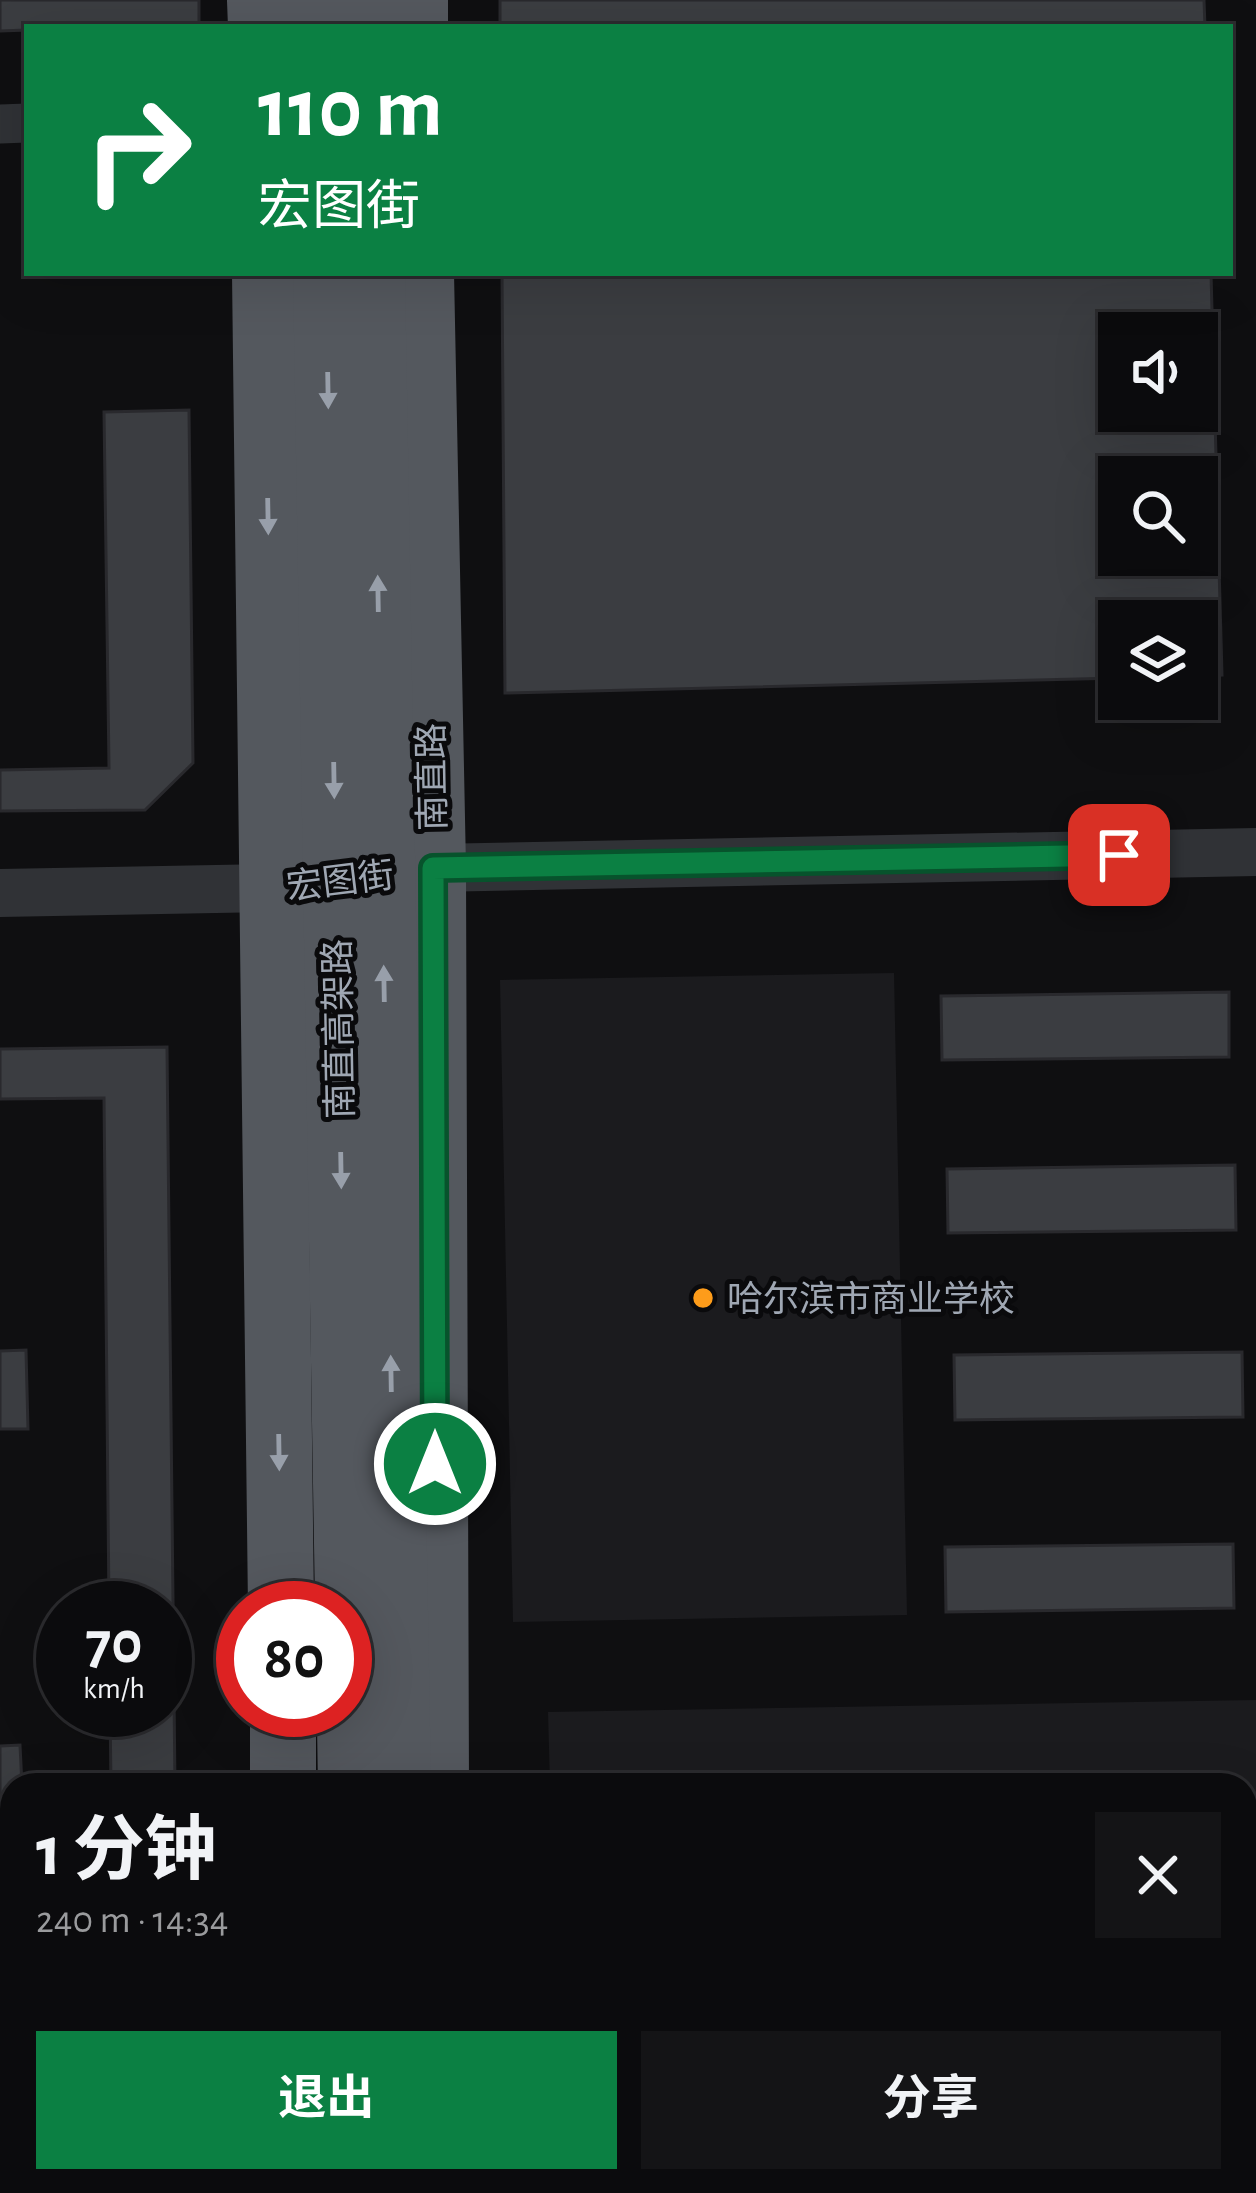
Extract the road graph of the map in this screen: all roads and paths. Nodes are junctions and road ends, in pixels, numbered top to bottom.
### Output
1 (265, 276) edge
2 (326, 276) edge
3 (372, 276) edge
4 (421, 276) edge
5 (1256, 853) edge
6 (433, 868) junction
7 (272, 888) junction
8 (0, 893) edge
9 (281, 1581) edge
10 (283, 1737) edge
11 (284, 1773) edge
12 (351, 1773) edge
13 (398, 1773) edge
14 (436, 1773) edge

1 -> 7 highway
2 -> 12 highway, 南直高架路, bridge
13 -> 3 highway, 南直高架路, bridge
4 - 6 highway, 南直路
5 - 6 street, 宏图街
6 - 7 street, 宏图街
6 - 14 highway, 南直路
7 - 8 street, 宏图街
7 -> 9 highway
10 - 11 highway

